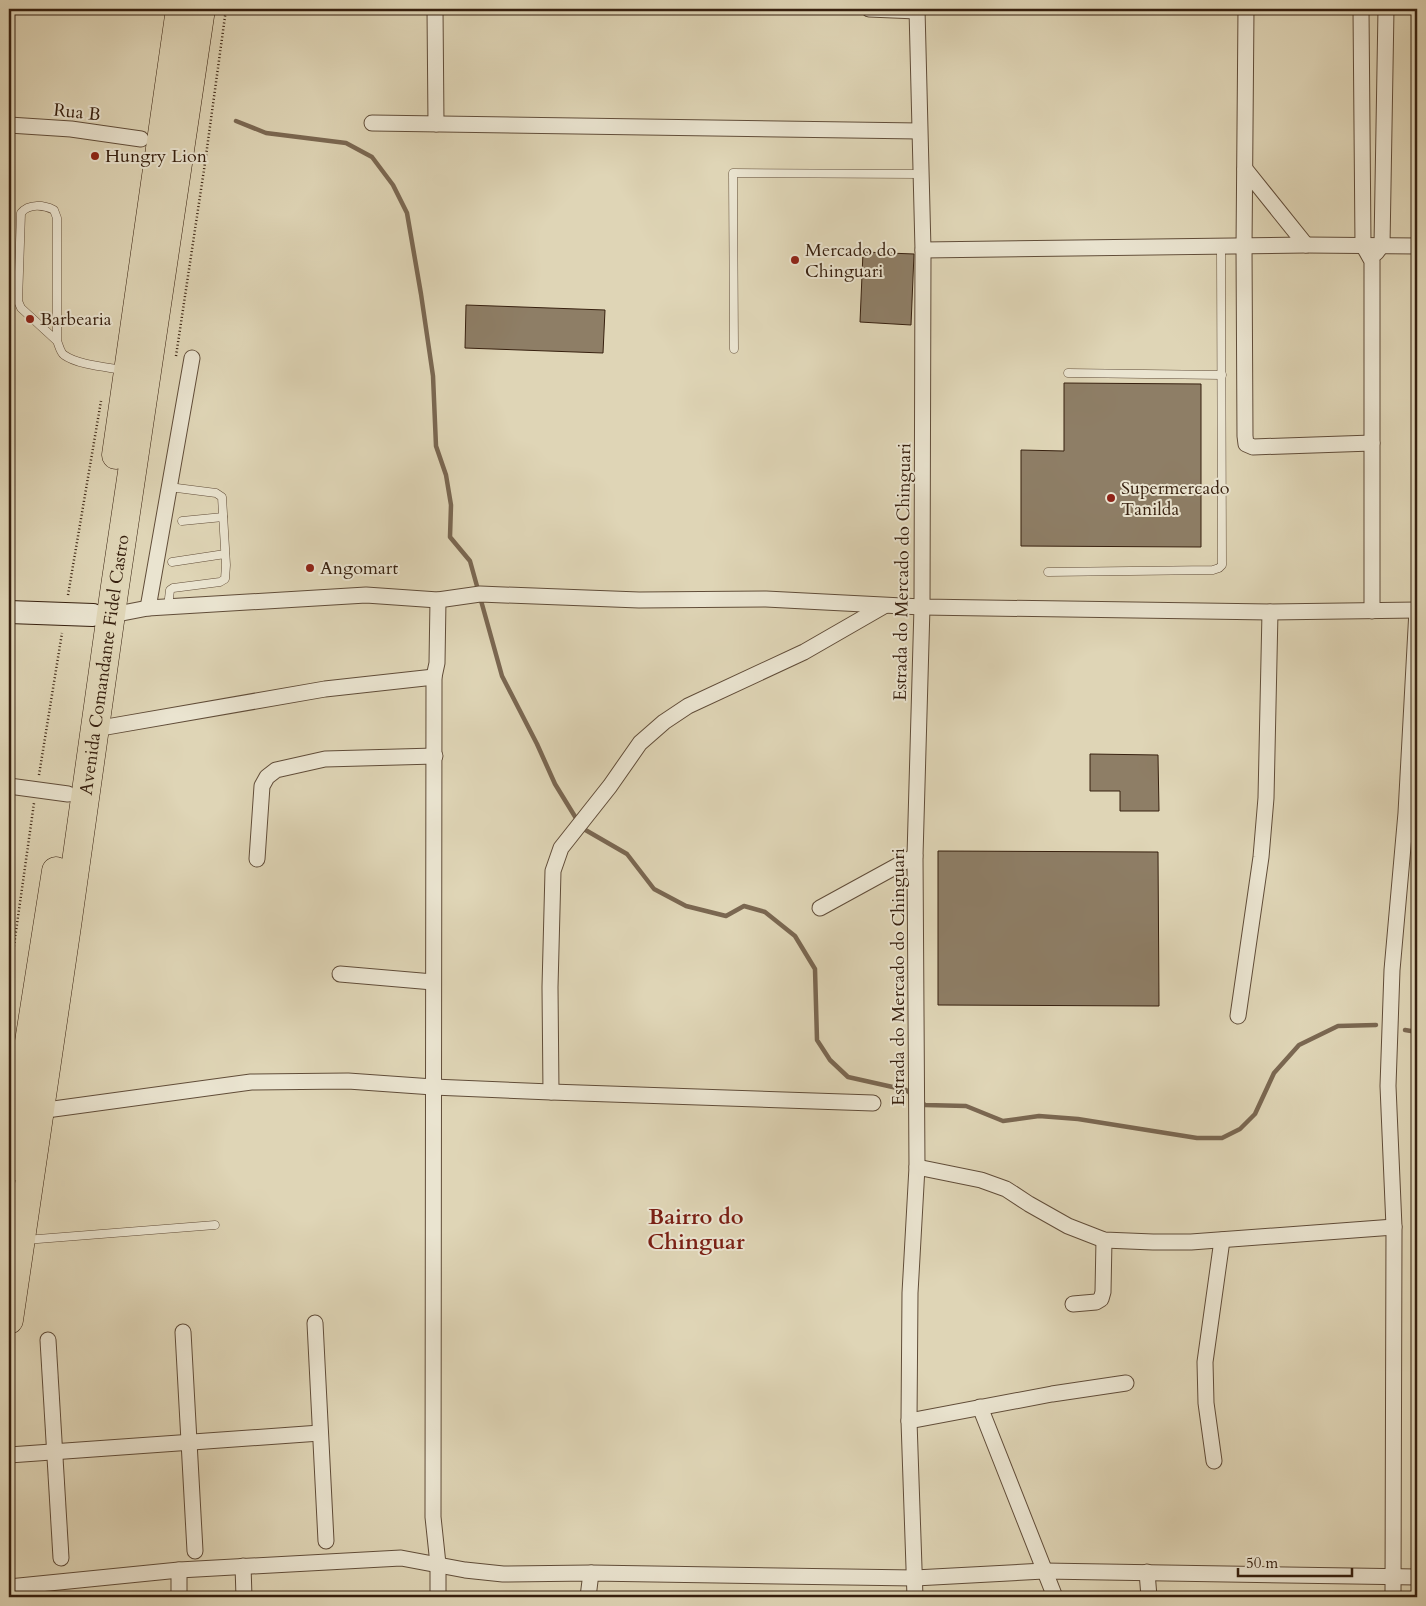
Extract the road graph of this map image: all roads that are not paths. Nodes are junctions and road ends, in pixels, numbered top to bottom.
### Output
1 (180, 9) edge
2 (202, 9) edge
3 (435, 9) edge
4 (870, 9) edge
5 (1246, 9) edge
6 (1361, 9) edge
7 (1386, 9) edge
8 (917, 10) edge
9 (372, 123) dead end
10 (436, 124) junction
11 (9, 125) edge
12 (919, 131) junction
13 (141, 139) dead end
14 (1245, 169) junction
15 (921, 174) junction
16 (1306, 245) junction
17 (1363, 245) junction
18 (1382, 245) junction
19 (1417, 246) edge
20 (1221, 247) junction
21 (1244, 247) junction
22 (924, 250) junction
23 (1372, 261) junction
24 (57, 341) junction
25 (734, 349) dead end
26 (192, 358) dead end
27 (117, 369) junction
28 (1068, 373) dead end
29 (1222, 375) junction
30 (1372, 443) junction
31 (169, 487) junction
32 (223, 517) junction
33 (182, 521) dead end
34 (224, 554) junction
35 (172, 562) dead end
36 (1048, 572) dead end
37 (438, 600) junction
38 (884, 606) junction
39 (168, 607) junction
40 (922, 607) junction
41 (148, 608) junction
42 (1417, 610) edge
43 (1372, 611) junction
44 (9, 612) edge
45 (1270, 612) junction
46 (102, 615) junction
47 (434, 677) junction
48 (95, 729) junction
49 (435, 756) junction
50 (9, 786) edge
51 (68, 794) junction
52 (1411, 812) edge
53 (915, 856) junction
54 (257, 860) dead end
55 (820, 908) dead end
56 (340, 974) dead end
57 (433, 982) junction
58 (1238, 1016) dead end
59 (26, 1062) junction
60 (9, 1084) edge
61 (433, 1087) junction
62 (551, 1092) junction
63 (873, 1103) dead end
64 (39, 1112) junction
65 (11, 1125) edge
66 (917, 1167) junction
67 (9, 1168) edge
68 (215, 1225) dead end
69 (1394, 1227) junction
70 (20, 1240) junction
71 (1104, 1240) junction
72 (1222, 1240) junction
73 (1073, 1304) dead end
74 (9, 1320) edge
75 (315, 1323) dead end
76 (182, 1332) dead end
77 (48, 1340) dead end
78 (1126, 1383) dead end
79 (980, 1407) junction
80 (909, 1421) junction
81 (320, 1433) junction
82 (189, 1442) junction
83 (55, 1451) junction
84 (9, 1455) edge
85 (1214, 1461) dead end
86 (326, 1541) dead end
87 (196, 1551) dead end
88 (61, 1558) dead end
89 (438, 1564) junction
90 (243, 1566) junction
91 (179, 1570) junction
92 (1044, 1572) junction
93 (1147, 1572) junction
94 (592, 1573) junction
95 (1393, 1577) junction
96 (915, 1578) junction
97 (1417, 1578) edge
98 (9, 1588) edge
99 (179, 1597) edge
100 (244, 1597) edge
101 (438, 1597) edge
102 (588, 1597) edge
103 (915, 1597) edge
104 (1055, 1597) edge
105 (1149, 1597) edge
106 (1393, 1597) edge

1 - 27 highway, Avenida Comandante Fidel Castro
2 - 46 highway, Avenida Comandante Fidel Castro
3 - 10 street
4 - 8 street
5 - 14 street
6 - 17 street
7 - 18 street
8 - 12 street, Estrada do Mercado do Chinguari
9 - 10 street
10 - 12 street
11 - 13 street, Rua B
12 - 15 street, Estrada do Mercado do Chinguari
14 - 16 street
14 - 21 street
15 - 22 street, Estrada do Mercado do Chinguari
15 - 25 lane
16 - 17 street
16 - 21 street
17 - 18 street
17 - 23 street
18 - 19 street
18 - 23 street
20 - 21 street
20 - 22 street
20 - 29 lane
21 - 30 street
22 - 40 street, Estrada do Mercado do Chinguari
23 - 30 street
24 - 24 lane
24 - 27 lane
26 - 31 street
27 - 46 highway, Avenida Comandante Fidel Castro
28 - 29 lane
29 - 36 lane
30 - 43 street
31 - 32 lane
31 - 41 street
32 - 33 lane
32 - 34 lane
34 - 35 lane
34 - 39 lane
37 - 38 street
37 - 39 street
37 - 47 street
38 - 40 street
38 - 62 street
39 - 41 street
40 - 45 street
40 - 53 street, Estrada do Mercado do Chinguari
41 - 46 street
42 - 43 street
42 - 52 street
43 - 45 street
44 - 46 street
45 - 58 street
46 - 48 highway, Avenida Comandante Fidel Castro
46 - 51 highway, Avenida Comandante Fidel Castro
47 - 48 street
47 - 49 street
48 - 64 highway, Avenida Comandante Fidel Castro
49 - 54 street
49 - 57 street
50 - 51 street
51 - 59 highway, Avenida Comandante Fidel Castro
52 - 69 street
53 - 55 street
53 - 66 street, Estrada do Mercado do Chinguari
56 - 57 street
57 - 61 street
59 - 60 street
59 - 65 highway, Avenida Comandante Fidel Castro
61 - 62 street
61 - 64 street
61 - 89 street
62 - 63 street
64 - 70 highway, Avenida Comandante Fidel Castro
65 - 67 highway, Avenida Comandante Fidel Castro
66 - 71 street
66 - 80 street, Estrada do Mercado do Chinguari
68 - 70 lane
69 - 72 street
69 - 95 street
70 - 74 highway, Avenida Comandante Fidel Castro
71 - 72 street
71 - 73 street
72 - 85 street
75 - 81 street
76 - 82 street
77 - 83 street
78 - 79 street
79 - 80 street
79 - 92 street
80 - 96 street, Estrada do Mercado do Chinguari
81 - 82 street
81 - 86 street
82 - 83 street
82 - 87 street
83 - 84 street
83 - 88 street
89 - 90 street
89 - 94 street
89 - 101 street
90 - 91 street
90 - 100 street
91 - 98 street
91 - 99 street
92 - 93 street
92 - 96 street
92 - 104 street
93 - 95 street
93 - 105 street
94 - 96 street
94 - 102 street
95 - 97 street
95 - 106 street
96 - 103 street, Estrada do Mercado do Chinguari

